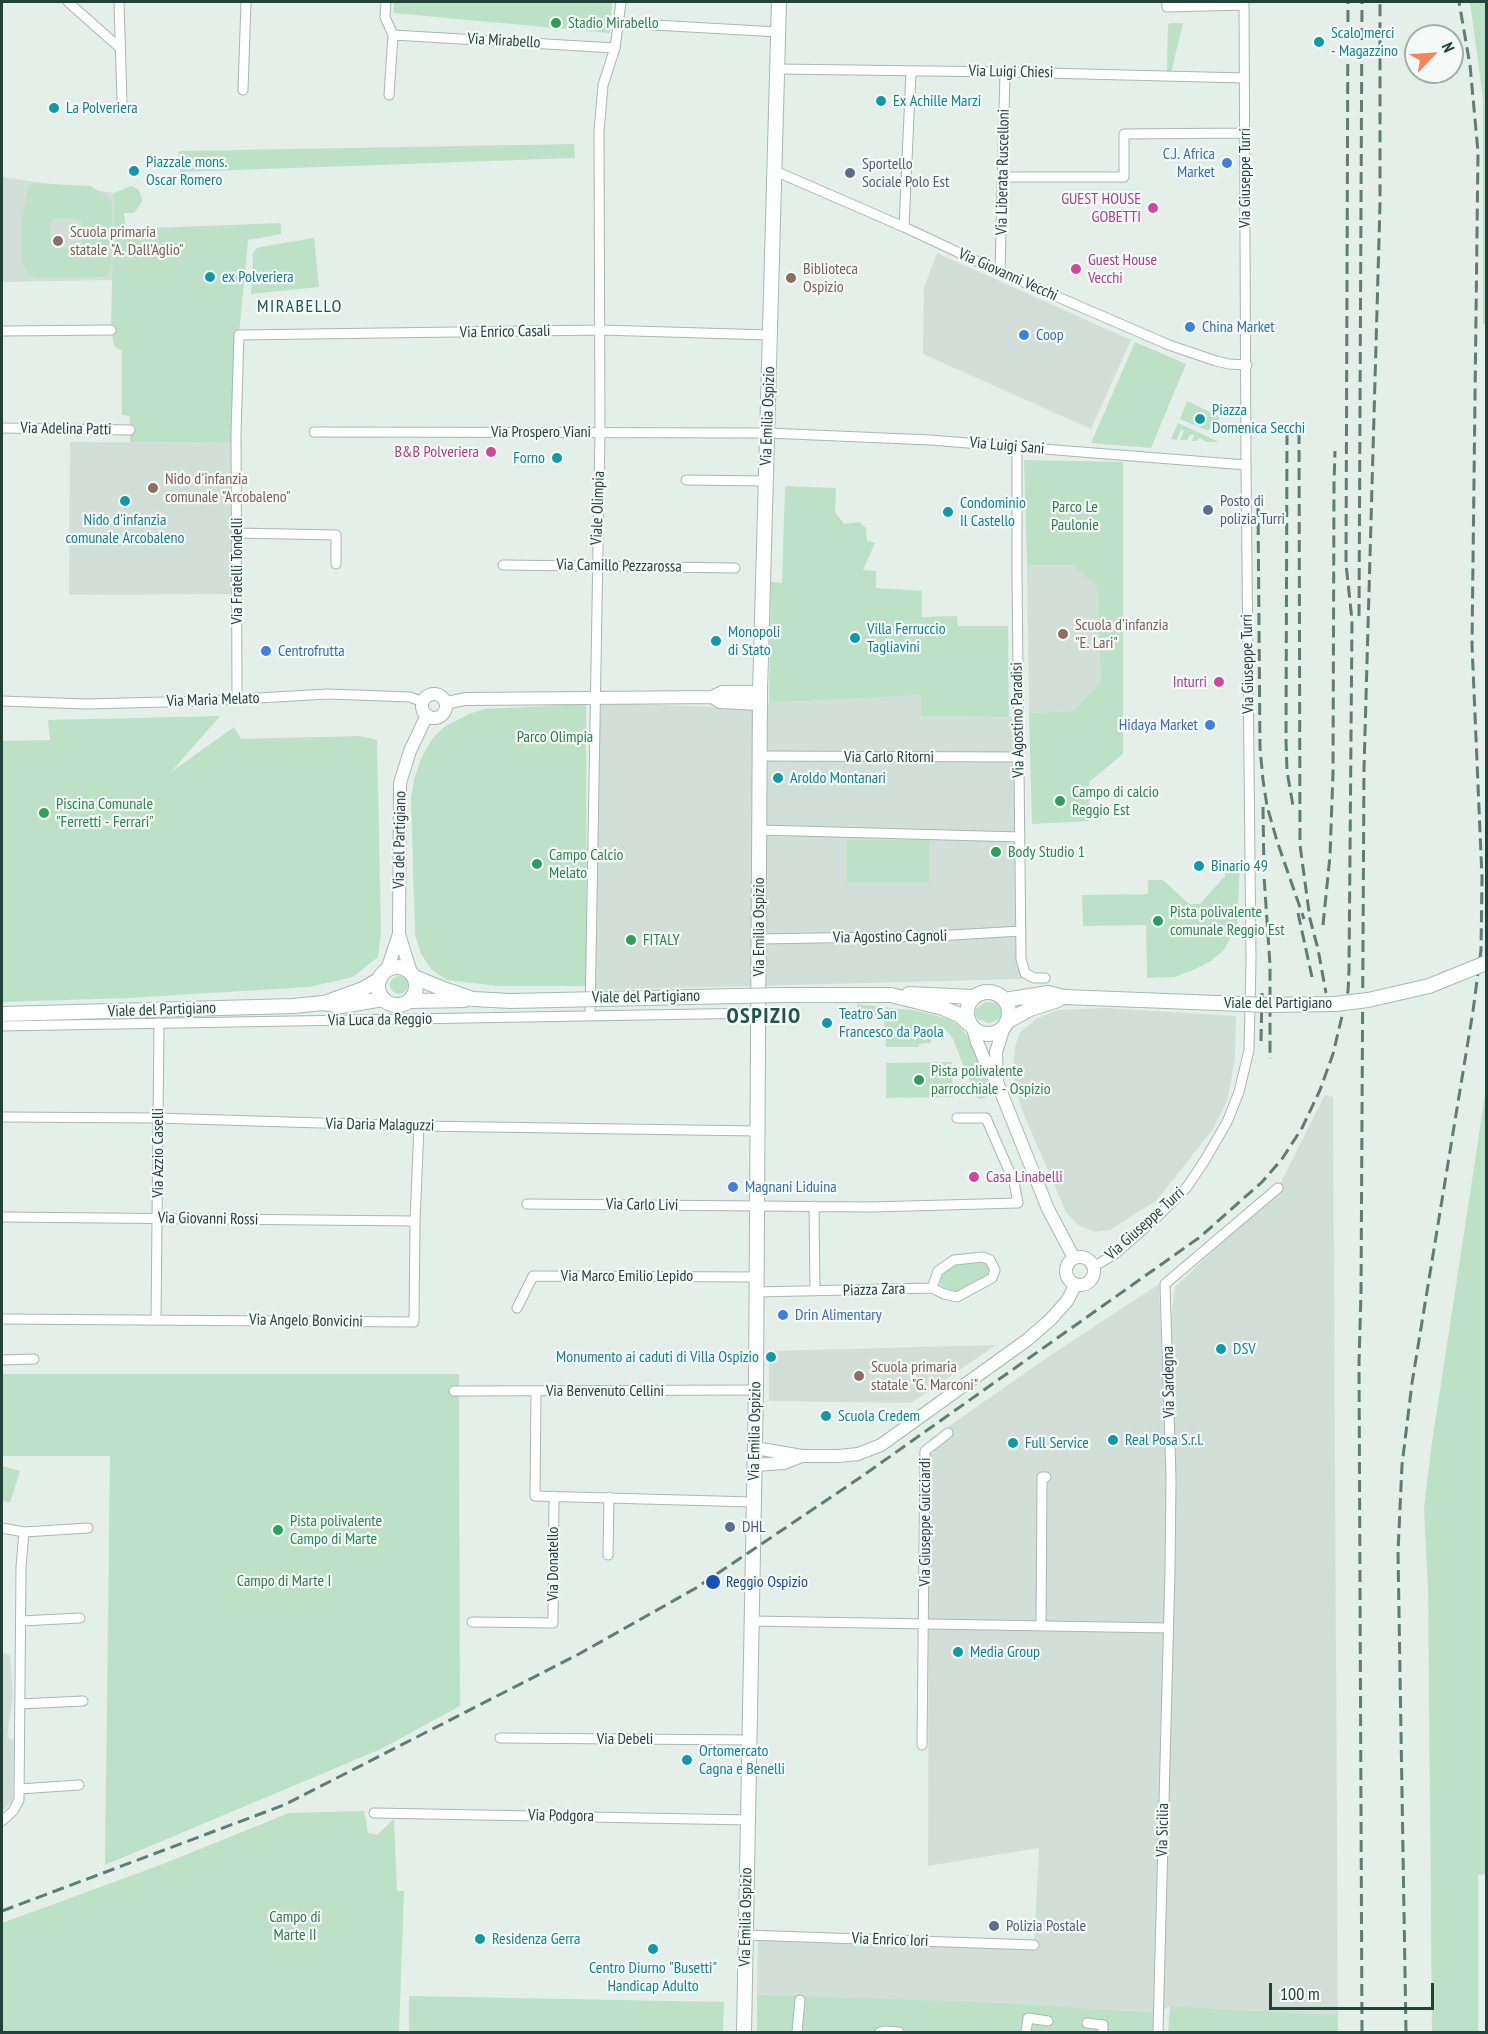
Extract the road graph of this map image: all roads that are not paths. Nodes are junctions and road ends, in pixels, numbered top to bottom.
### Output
1 (69, 2) edge
2 (119, 2) edge
3 (246, 2) edge
4 (386, 2) edge
5 (621, 2) edge
6 (779, 2) edge
7 (1167, 2) edge
8 (1244, 3) edge
9 (619, 23) junction
10 (778, 32) junction
11 (393, 35) junction
12 (120, 48) junction
13 (615, 48) junction
14 (777, 69) junction
15 (911, 71) junction
16 (1005, 72) junction
17 (1244, 78) junction
18 (243, 90) dead end
19 (390, 95) dead end
20 (122, 102) dead end
21 (1245, 133) junction
22 (775, 171) junction
23 (1003, 177) junction
24 (904, 227) junction
25 (1000, 273) junction
26 (2, 330) edge
27 (111, 330) dead end
28 (600, 330) junction
29 (239, 335) joint
30 (770, 335) junction
31 (1246, 365) junction
32 (2, 428) edge
33 (130, 430) dead end
34 (314, 432) dead end
35 (600, 432) junction
36 (768, 433) junction
37 (1017, 446) junction
38 (1246, 465) junction
39 (686, 480) dead end
40 (766, 481) junction
41 (236, 533) junction
42 (336, 564) dead end
43 (503, 565) dead end
44 (597, 566) junction
45 (735, 568) dead end
46 (595, 696) junction
47 (237, 698) junction
48 (760, 698) junction
49 (2, 701) edge
50 (423, 702) junction
51 (446, 703) junction
52 (427, 715) junction
53 (760, 756) junction
54 (1019, 757) junction
55 (760, 830) junction
56 (1020, 837) junction
57 (1021, 931) junction
58 (399, 934) junction
59 (759, 939) junction
60 (1486, 963) edge
61 (383, 974) junction
62 (413, 975) junction
63 (1045, 978) dead end
64 (891, 995) junction
65 (973, 997) junction
66 (1064, 997) junction
67 (384, 999) junction
68 (473, 999) junction
69 (1005, 1000) junction
70 (410, 1001) junction
71 (323, 1003) junction
72 (759, 1013) junction
73 (2, 1014) edge
74 (590, 1016) junction
75 (159, 1023) junction
76 (1006, 1024) junction
77 (2, 1026) edge
78 (971, 1026) junction
79 (997, 1082) junction
80 (2, 1118) edge
81 (157, 1118) junction
82 (957, 1118) dead end
83 (419, 1126) junction
84 (758, 1131) junction
85 (1278, 1188) dead end
86 (527, 1204) dead end
87 (814, 1206) junction
88 (758, 1207) junction
89 (2, 1217) edge
90 (158, 1218) junction
91 (415, 1221) junction
92 (1074, 1258) junction
93 (1093, 1267) junction
94 (757, 1277) junction
95 (1076, 1284) junction
96 (932, 1288) junction
97 (815, 1291) junction
98 (757, 1292) junction
99 (517, 1308) dead end
100 (2, 1319) edge
101 (156, 1319) junction
102 (2, 1359) edge
103 (34, 1359) dead end
104 (756, 1390) junction
105 (454, 1391) dead end
106 (536, 1391) junction
107 (948, 1433) dead end
108 (755, 1449) junction
109 (802, 1456) junction
110 (755, 1465) junction
111 (1046, 1477) dead end
112 (554, 1496) junction
113 (609, 1497) junction
114 (753, 1502) junction
115 (2, 1528) edge
116 (88, 1528) dead end
117 (24, 1532) junction
118 (608, 1556) dead end
119 (80, 1618) dead end
120 (21, 1621) junction
121 (751, 1621) junction
122 (472, 1622) dead end
123 (924, 1624) junction
124 (1041, 1626) junction
125 (1167, 1628) junction
126 (83, 1701) dead end
127 (20, 1704) junction
128 (500, 1738) dead end
129 (750, 1740) junction
130 (922, 1745) dead end
131 (79, 1785) dead end
132 (19, 1789) junction
133 (374, 1813) dead end
134 (749, 1820) junction
135 (2, 1821) edge
136 (746, 1935) junction
137 (1034, 1945) dead end
138 (800, 2000) dead end
139 (1048, 2021) dead end
140 (1087, 2023) dead end
141 (744, 2032) edge
142 (797, 2032) edge
143 (880, 2032) edge
144 (899, 2032) edge
145 (1026, 2032) edge
146 (1103, 2032) edge
147 (1158, 2032) edge

1 - 12 street
2 - 12 street
3 - 18 street
4 - 11 street
5 - 9 street, Viale Olimpia
6 - 10 main road, Via Emilia Ospizio
7 - 8 street
8 - 17 street, Via Giuseppe Turri
9 - 10 street
9 - 13 street, Viale Olimpia
10 - 14 main road, Via Emilia Ospizio
11 - 13 street, Via Mirabello
11 - 19 street
12 - 20 street
13 - 28 street, Viale Olimpia
14 - 15 street, Via Luigi Chiesi
14 - 22 main road, Via Emilia Ospizio
15 - 16 street, Via Luigi Chiesi
15 - 24 street
16 - 17 street, Via Luigi Chiesi
16 - 23 street, Via Liberata Ruscelloni
17 - 21 street, Via Giuseppe Turri
21 - 23 street
21 - 31 street, Via Giuseppe Turri
22 - 24 street, Via Giovanni Vecchi
22 - 30 main road, Via Emilia Ospizio
23 - 25 street, Via Liberata Ruscelloni
24 - 25 street, Via Giovanni Vecchi
25 - 31 street, Via Giovanni Vecchi
26 - 27 street
28 - 29 street, Via Enrico Casali
28 - 30 street, Via Enrico Casali
28 - 35 street, Viale Olimpia
29 - 41 street, Via Fratelli Tondelli
30 - 36 main road, Via Emilia Ospizio
31 - 38 street, Via Giuseppe Turri
32 - 33 street, Via Adelina Patti
34 - 35 street, Via Prospero Viani
35 - 36 street, Via Prospero Viani
35 - 44 street, Viale Olimpia
36 - 37 street, Via Luigi Sani
36 - 40 main road, Via Emilia Ospizio
37 - 38 street, Via Luigi Sani
37 - 54 street, Via Agostino Paradisi
38 - 93 street, Via Giuseppe Turri
39 - 40 street
40 - 48 main road, Via Emilia Ospizio
41 - 42 street
41 - 47 street, Via Fratelli Tondelli
43 - 44 street, Via Camillo Pezzarossa
44 - 45 street, Via Camillo Pezzarossa
44 - 46 street, Viale Olimpia
46 - 48 street
46 - 51 street
46 - 74 street, Viale Olimpia
47 - 49 street, Via Maria Melato
47 - 50 street, Via Maria Melato
48 - 53 main road, Via Emilia Ospizio
50 - 51 street
50 - 52 street
51 - 52 street
52 - 58 street, Via del Partigiano
53 - 54 street, Via Carlo Ritorni
53 - 55 main road, Via Emilia Ospizio
54 - 56 street, Via Agostino Paradisi
55 - 56 street
55 - 59 main road, Via Emilia Ospizio
56 - 57 street, Via Agostino Paradisi
57 - 59 street, Via Agostino Cagnoli
57 - 63 street, Via Agostino Paradisi
58 - 61 street, Via del Partigiano
58 - 62 street, Via del Partigiano
59 - 72 main road, Via Emilia Ospizio
60 - 66 main road, Viale del Partigiano, bridge
61 - 62 main road, Viale del Partigiano
61 - 67 main road
61 - 71 main road, Viale del Partigiano
62 - 68 main road, Viale del Partigiano
62 - 70 main road
64 - 65 main road, Viale del Partigiano
64 - 68 main road, Viale del Partigiano, bridge
64 - 78 main road, Viale del Partigiano
65 - 69 main road, Viale del Partigiano
65 - 78 main road
66 - 69 main road, Viale del Partigiano
66 - 76 main road, Viale del Partigiano
67 - 70 main road, Viale del Partigiano
67 - 71 main road, Viale del Partigiano
68 - 70 main road, Viale del Partigiano
69 - 76 main road
71 - 73 main road, Viale del Partigiano
72 - 74 street, Via Luca da Reggio
72 - 84 main road, Via Emilia Ospizio
74 - 75 street, Via Luca da Reggio
75 - 77 street, Via Luca da Reggio
75 - 81 street, Via Azzio Caselli
76 - 78 main road, Viale del Partigiano
76 - 79 street
78 - 79 street
79 - 92 street
80 - 81 street, Via Daria Malaguzzi
81 - 83 street, Via Daria Malaguzzi
81 - 90 street, Via Azzio Caselli
82 - 87 street, Via Carlo Livi
83 - 84 street, Via Daria Malaguzzi
83 - 91 street, Via Angelo Bonvicini
84 - 88 main road, Via Emilia Ospizio
85 - 125 street, Via Sardegna
86 - 88 street, Via Carlo Livi
87 - 88 street, Via Carlo Livi
87 - 97 street
88 - 94 main road, Via Emilia Ospizio
89 - 90 street, Via Giovanni Rossi
90 - 91 street, Via Giovanni Rossi
90 - 101 street, Via Azzio Caselli
91 - 101 street, Via Angelo Bonvicini
92 - 93 street
92 - 95 street
93 - 95 street
94 - 98 main road, Via Emilia Ospizio
94 - 99 street, Via Marco Emilio Lepido
95 - 109 street
96 - 96 street, Piazza Zara
96 - 97 street, Piazza Zara
97 - 98 street, Piazza Zara
98 - 104 main road, Via Emilia Ospizio
100 - 101 street, Via Angelo Bonvicini
102 - 103 street
104 - 106 street, Via Benvenuto Cellini
104 - 108 main road, Via Emilia Ospizio
105 - 106 street, Via Benvenuto Cellini
106 - 112 street
107 - 123 street, Via Giuseppe Guicciardi
108 - 109 street
108 - 110 main road, Via Emilia Ospizio
109 - 110 street
110 - 114 main road, Via Emilia Ospizio
111 - 124 street
112 - 113 street
112 - 122 street, Via Donatello
113 - 114 street
113 - 118 street
114 - 121 main road, Via Emilia Ospizio
115 - 117 street
116 - 117 street
117 - 120 street
119 - 120 street
120 - 127 street
121 - 123 street
121 - 129 main road, Via Emilia Ospizio
123 - 124 street
123 - 130 street, Via Giuseppe Guicciardi
124 - 125 street
125 - 147 street, Via Sicilia
126 - 127 street
127 - 132 street
128 - 129 street, Via Debeli
129 - 134 main road, Via Emilia Ospizio
131 - 132 street
132 - 135 street
133 - 134 street, Via Podgora
134 - 136 main road, Via Emilia Ospizio
136 - 137 street, Via Enrico Iori
136 - 141 main road, Via Emilia Ospizio
138 - 142 street
139 - 145 street
140 - 146 street
143 - 144 street

